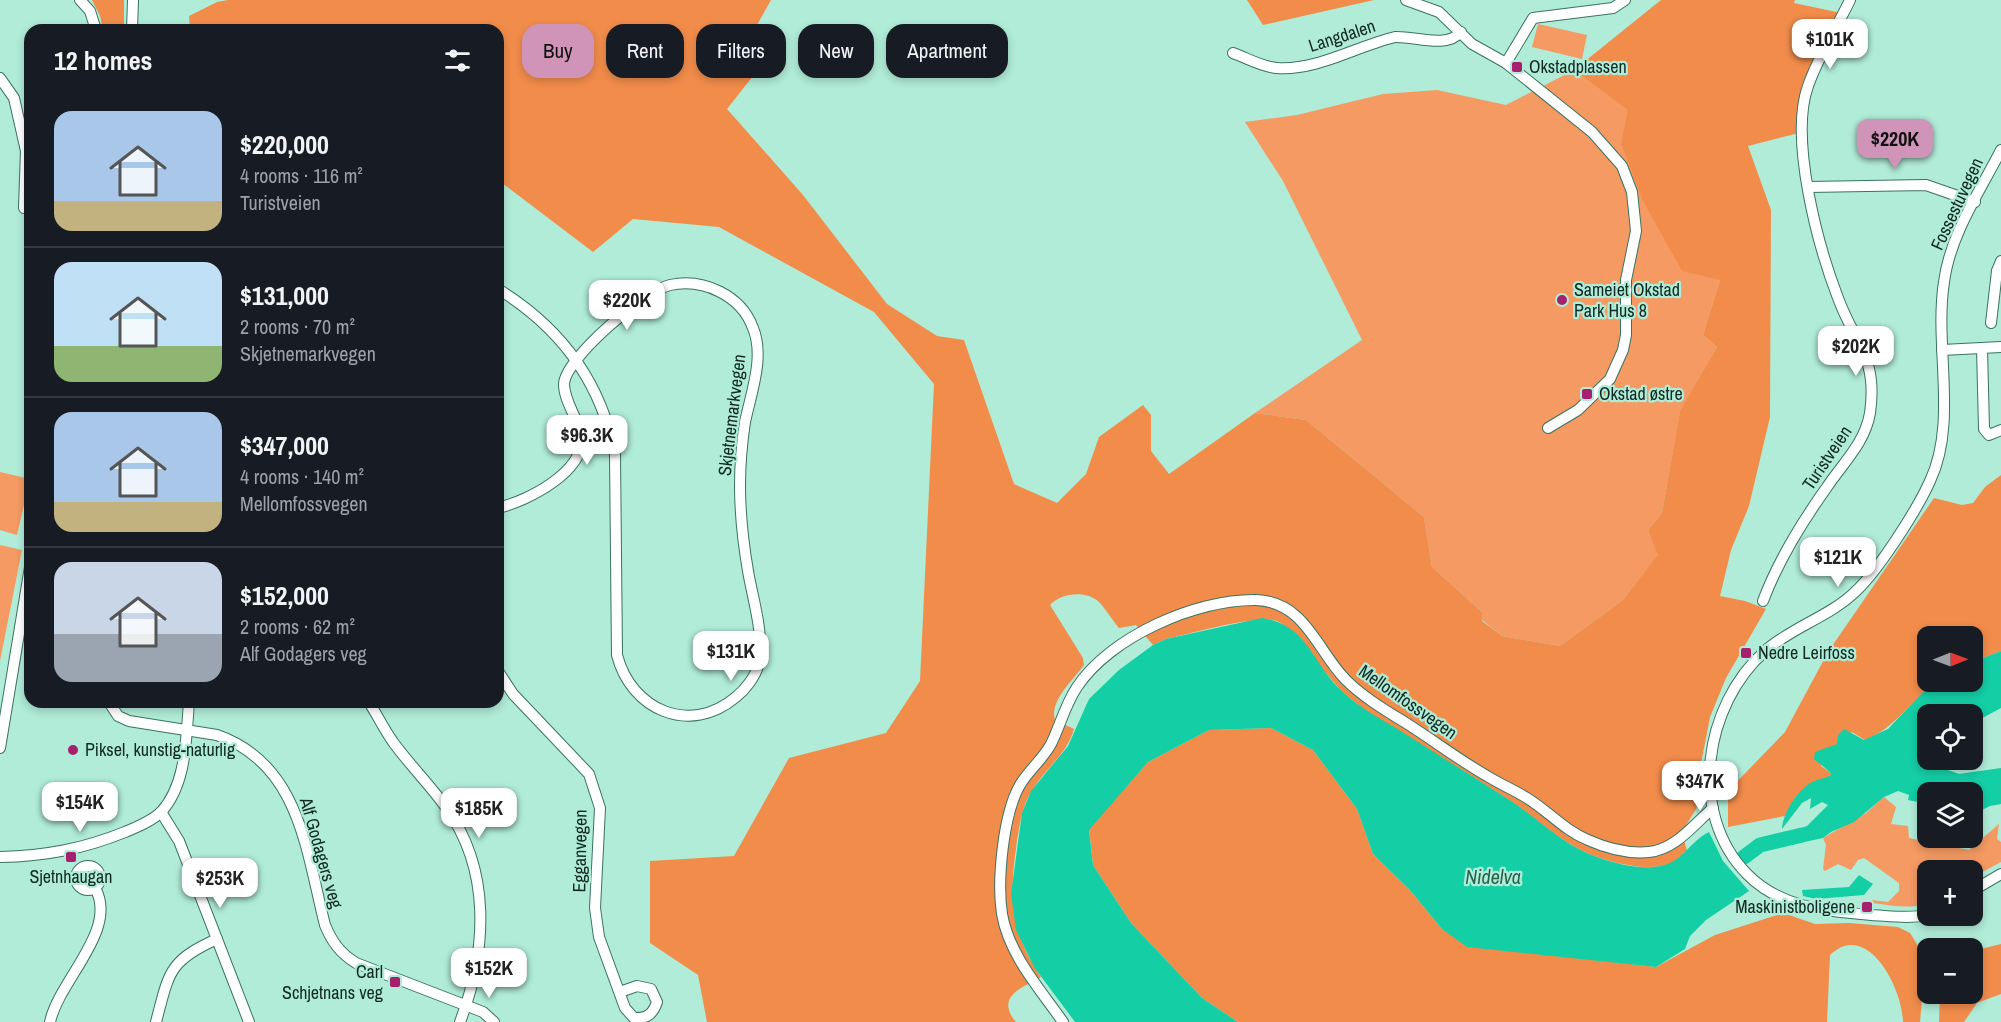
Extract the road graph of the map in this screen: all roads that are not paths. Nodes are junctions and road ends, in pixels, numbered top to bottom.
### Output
1 (80, 0) edge
2 (133, 0) edge
3 (1406, 0) edge
4 (1625, 0) edge
5 (1850, 0) edge
6 (94, 24) edge
7 (132, 24) edge
8 (1461, 32) junction
9 (1233, 53) dead end
10 (1506, 63) junction
11 (0, 78) edge
12 (24, 136) edge
13 (2001, 150) edge
14 (1808, 187) junction
15 (1975, 202) junction
16 (2000, 268) edge
17 (504, 293) edge
18 (1991, 323) dead end
19 (2001, 347) edge
20 (1982, 348) junction
21 (1942, 350) junction
22 (575, 362) junction
23 (1548, 428) dead end
24 (2001, 430) edge
25 (504, 506) edge
26 (1763, 601) dead end
27 (24, 603) edge
28 (504, 680) edge
29 (112, 708) edge
30 (189, 708) edge
31 (373, 708) edge
32 (187, 730) junction
33 (0, 748) edge
34 (1713, 808) junction
35 (161, 812) junction
36 (0, 856) edge
37 (2001, 874) edge
38 (1983, 885) edge
39 (95, 888) dead end
40 (1917, 916) edge
41 (217, 939) junction
42 (620, 992) dead end
43 (466, 1006) junction
44 (50, 1022) edge
45 (156, 1022) edge
46 (249, 1022) edge
47 (460, 1022) edge
48 (494, 1022) edge
49 (1063, 1022) edge

1 - 6 street
2 - 7 street
3 - 8 street
4 - 10 street
5 - 14 street, Turistveien
8 - 9 street, Langdalen
8 - 10 street
10 - 23 street
11 - 12 street
13 - 15 street, Fossestuvegen
14 - 15 street
14 - 26 street, Turistveien
15 - 21 street, Fossestuvegen
16 - 18 street
17 - 22 street, Skjetnemarkvegen
19 - 20 street
20 - 21 street
20 - 24 street
21 - 34 street, Fossestuvegen
22 - 22 street, Skjetnemarkvegen
22 - 25 street
27 - 33 street
28 - 42 street, Egganvegen
29 - 32 street, Alf Godagers veg
30 - 32 street
31 - 43 street
32 - 35 street
32 - 43 street, Alf Godagers veg
34 - 40 street, Fossestuvegen
34 - 49 street, Mellomfossvegen
35 - 36 street
35 - 41 street
37 - 38 street
39 - 44 street
41 - 45 street
41 - 46 street
43 - 47 street
43 - 48 street, Alf Godagers veg

